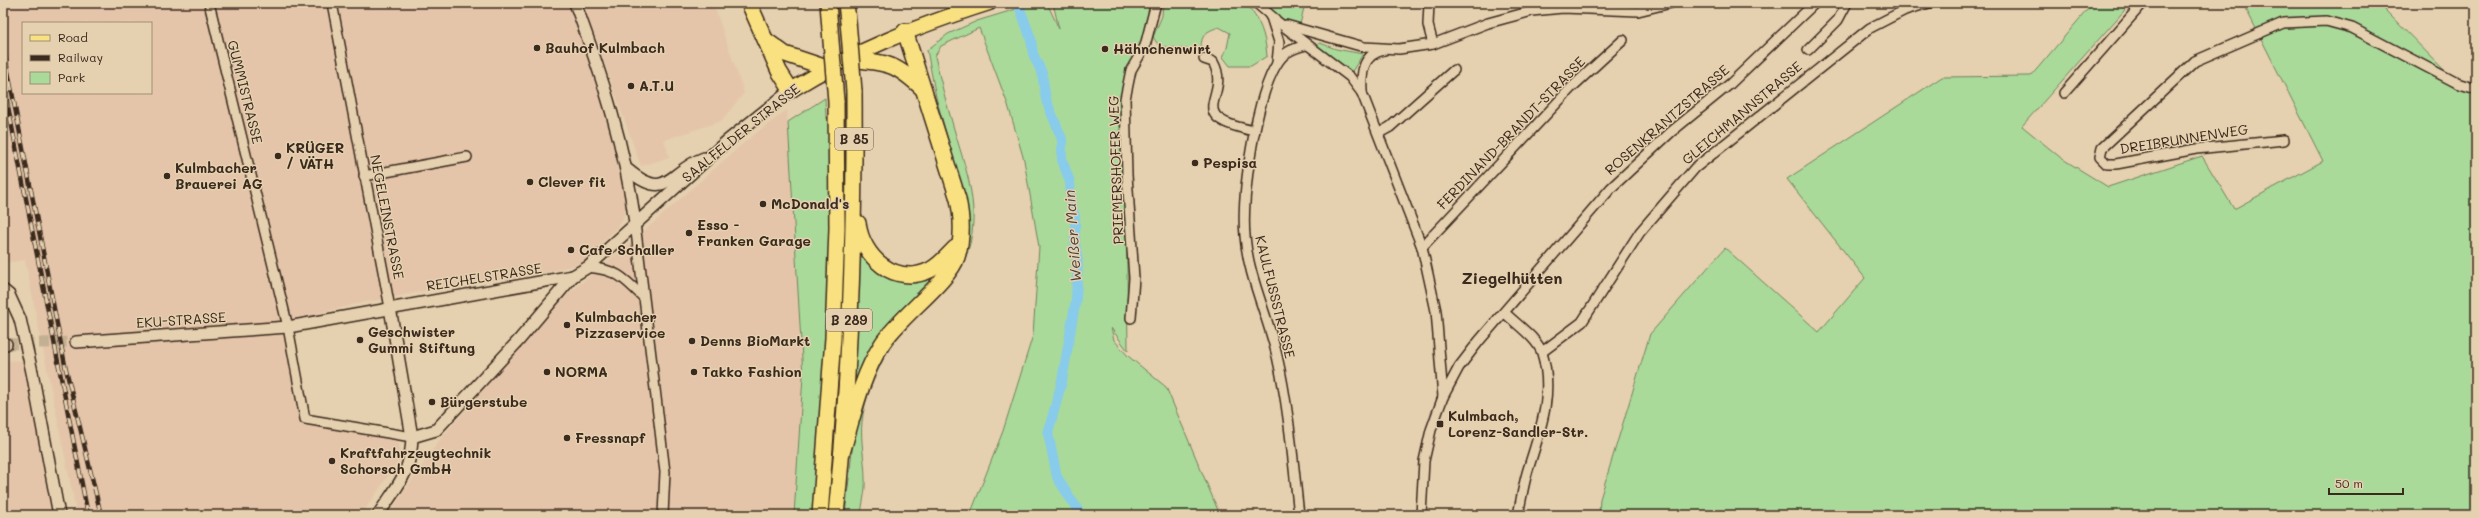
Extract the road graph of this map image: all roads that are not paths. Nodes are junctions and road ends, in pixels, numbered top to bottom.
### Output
1 (209, 3) edge
2 (332, 3) edge
3 (575, 3) edge
4 (749, 3) edge
5 (828, 3) edge
6 (846, 3) edge
7 (1156, 3) edge
8 (1256, 3) edge
9 (1429, 3) edge
10 (1671, 3) edge
11 (1815, 3) edge
12 (1847, 3) edge
13 (1929, 3) edge
14 (2143, 3) edge
15 (985, 4) edge
16 (1530, 7) edge
17 (1270, 16) junction
18 (905, 31) junction
19 (1307, 32) junction
20 (765, 39) junction
21 (1622, 40) dead end
22 (1306, 44) junction
23 (1433, 44) junction
24 (1387, 49) junction
25 (1808, 50) dead end
26 (846, 59) junction
27 (1204, 59) dead end
28 (1277, 64) junction
29 (827, 68) junction
30 (1454, 70) dead end
31 (2476, 89) edge
32 (791, 90) junction
33 (924, 90) junction
34 (1362, 93) junction
35 (2064, 93) dead end
36 (1255, 130) junction
37 (1379, 133) junction
38 (2284, 140) dead end
39 (710, 156) junction
40 (467, 158) dead end
41 (628, 170) junction
42 (364, 176) junction
43 (855, 188) junction
44 (635, 223) junction
45 (960, 243) junction
46 (1422, 247) junction
47 (588, 267) junction
48 (573, 276) junction
49 (3, 290) edge
50 (644, 297) junction
51 (390, 308) junction
52 (1505, 312) junction
53 (1131, 318) dead end
54 (288, 327) junction
55 (76, 342) tunnel mouth
56 (1542, 352) junction
57 (1443, 396) junction
58 (412, 437) junction
59 (842, 453) junction
60 (59, 515) edge
61 (378, 515) edge
62 (663, 515) edge
63 (820, 515) edge
64 (836, 515) edge
65 (1299, 515) edge
66 (1420, 515) edge
67 (1518, 515) edge

1 - 54 street, GUMMISTRASSE
2 - 42 street, NEGELEINSTRASSE
3 - 41 street
4 - 20 highway
5 - 63 highway, B 289, bridge
6 - 43 highway, B 85, bridge
7 - 53 street, PRIEMERSHOFER WEG
8 - 17 street
9 - 23 street
10 - 16 street
11 - 52 street, ROSENKRANTZSTRASSE
12 - 25 street
13 - 56 street, GLEICHMANNSTRASSE
14 - 35 street
15 - 18 main road, SAALFELDER STRASSE
16 - 23 street
17 - 19 street
17 - 22 street
17 - 28 street, KAULFUSSSTRASSE
18 - 26 main road, SAALFELDER STRASSE
18 - 33 highway
19 - 22 street
19 - 24 street
20 - 29 highway
20 - 32 highway
21 - 46 street, FERDINAND-BRANDT-STRASSE
22 - 28 street, KAULFUSSSTRASSE
22 - 34 street
23 - 24 street
24 - 34 street
26 - 29 main road, SAALFELDER STRASSE
26 - 33 highway
27 - 36 street
28 - 36 street, KAULFUSSSTRASSE
29 - 32 main road, SAALFELDER STRASSE
30 - 37 street
31 - 38 street, DREIBRUNNENWEG
32 - 39 street, SAALFELDER STRASSE
33 - 45 highway
34 - 37 street
36 - 65 street, KAULFUSSSTRASSE
37 - 46 street
39 - 41 street
39 - 44 street, SAALFELDER STRASSE
40 - 42 street
41 - 44 street
42 - 51 street, NEGELEINSTRASSE
43 - 45 highway
43 - 59 highway, B 289
44 - 47 street, SAALFELDER STRASSE
44 - 50 street
45 - 59 highway
46 - 57 street
47 - 48 street, REICHELSTRASSE
47 - 50 street
48 - 51 street, REICHELSTRASSE
48 - 58 street
49 - 60 street, bridge
50 - 62 street
51 - 54 street, REICHELSTRASSE
51 - 58 street, NEGELEINSTRASSE
52 - 56 street
52 - 57 street, ROSENKRANTZSTRASSE
54 - 55 street, EKU-STRASSE
54 - 58 street, GUMMISTRASSE
56 - 67 street
57 - 66 street
58 - 61 street, NEGELEINSTRASSE
59 - 64 highway, B 289

